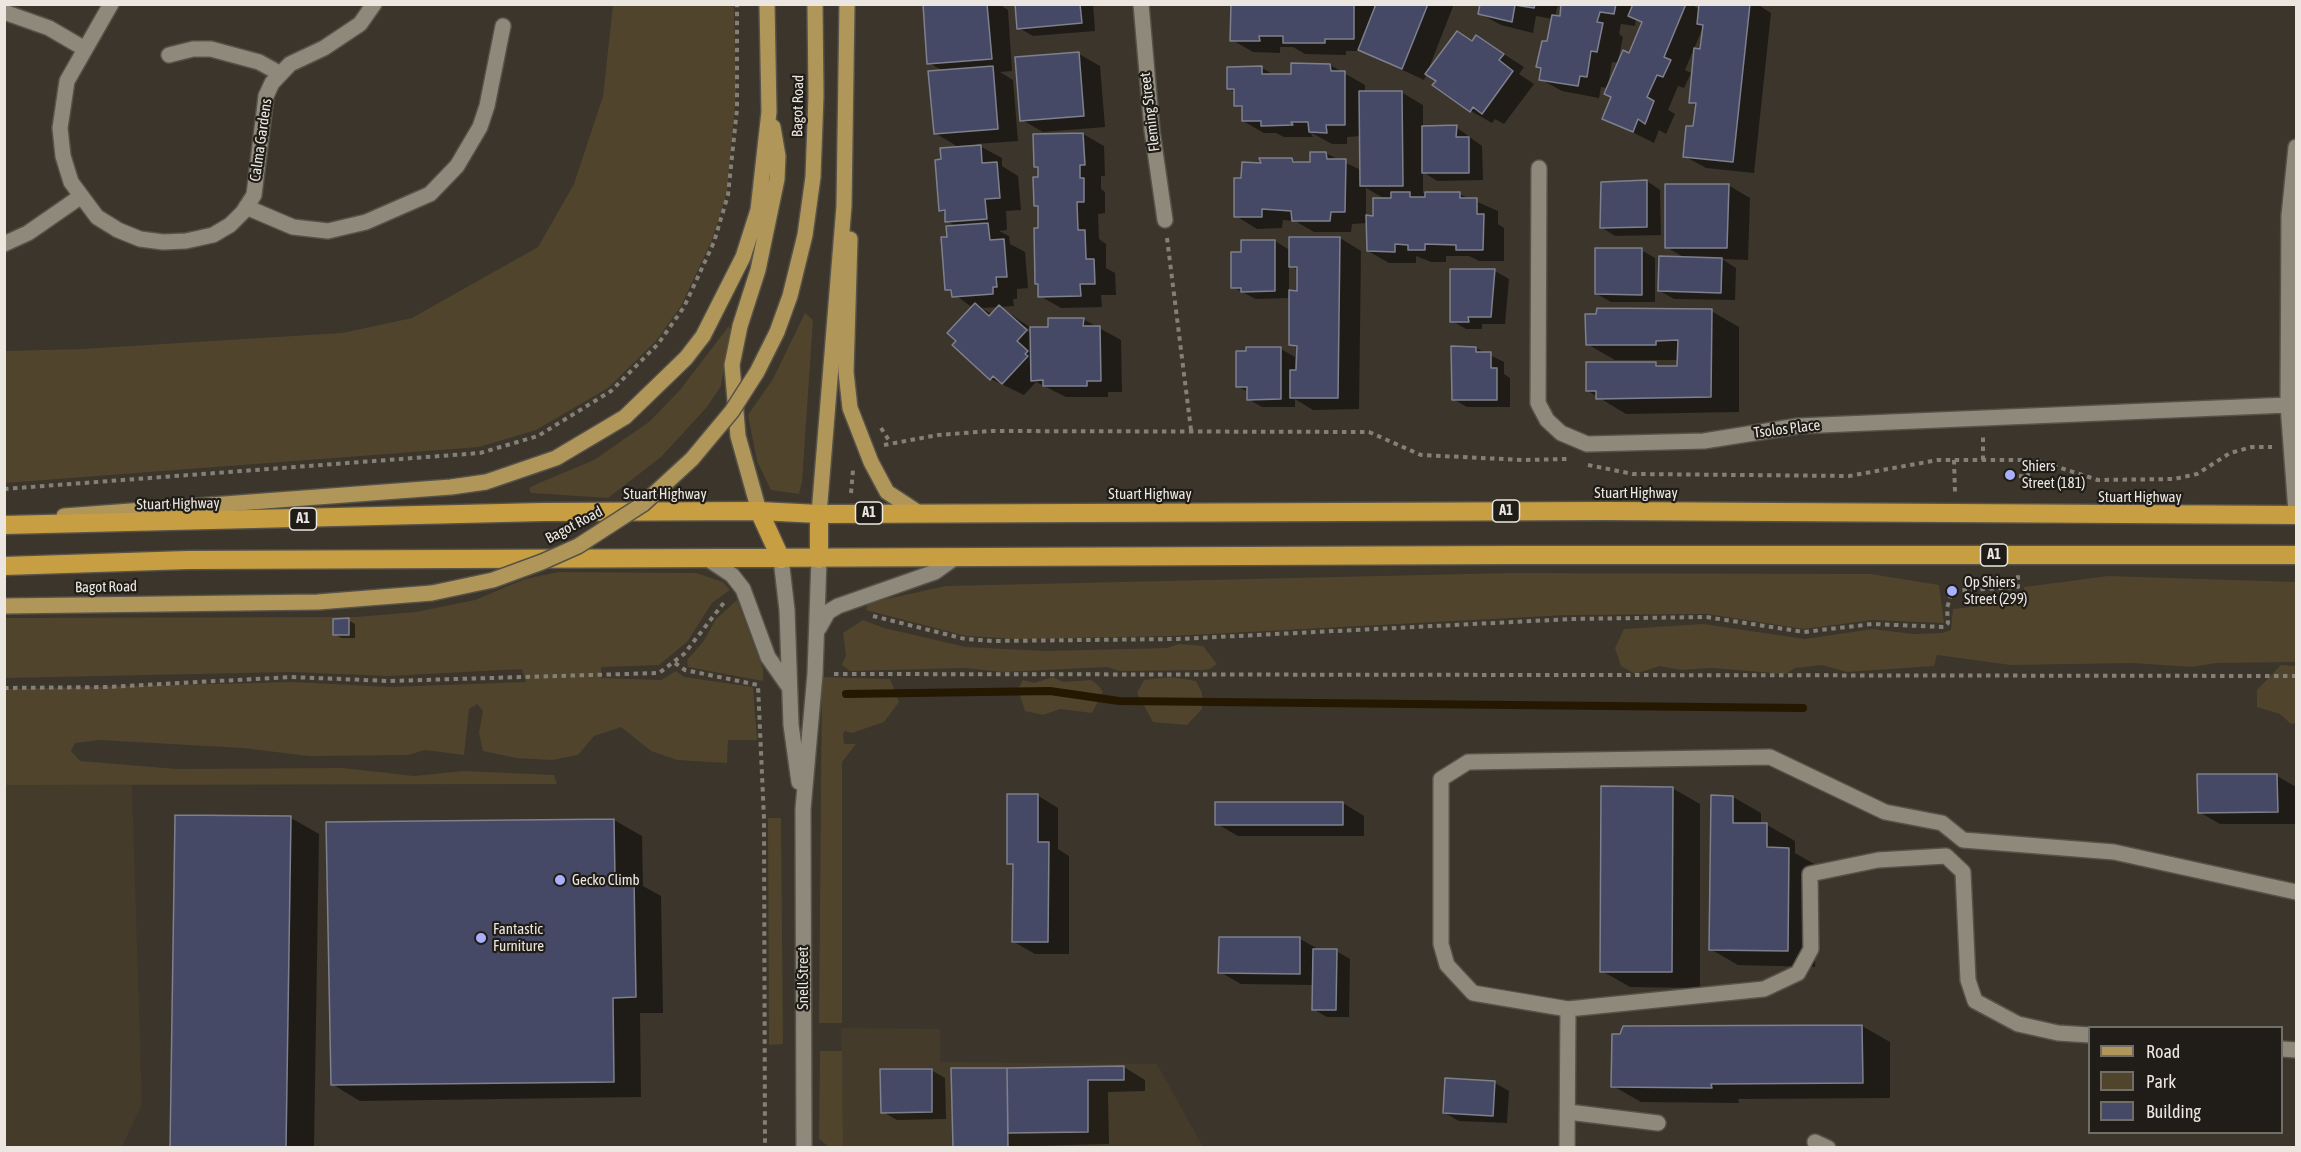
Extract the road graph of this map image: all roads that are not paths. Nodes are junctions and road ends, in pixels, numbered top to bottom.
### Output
1 (111, 4) edge
2 (374, 4) edge
3 (767, 4) edge
4 (815, 4) edge
5 (847, 4) edge
6 (1141, 4) edge
7 (4, 12) edge
8 (503, 26) dead end
9 (85, 49) junction
10 (847, 52) junction
11 (170, 55) dead end
12 (279, 74) junction
13 (770, 112) junction
14 (2296, 147) edge
15 (1539, 168) dead end
16 (80, 197) junction
17 (246, 207) junction
18 (1165, 220) road end
19 (4, 244) edge
20 (2288, 405) junction
21 (759, 511) junction
22 (920, 513) junction
23 (2296, 513) edge
24 (819, 514) junction
25 (6, 525) edge
26 (2296, 555) edge
27 (956, 558) junction
28 (708, 559) junction
29 (781, 559) junction
30 (819, 559) junction
31 (4, 566) edge
32 (4, 606) edge
33 (817, 636) junction
34 (789, 687) junction
35 (803, 809) junction
36 (2296, 892) edge
37 (1568, 1009) junction
38 (2088, 1035) edge
39 (1568, 1113) junction
40 (1658, 1123) dead end
41 (804, 1148) edge
42 (1567, 1148) edge

1 - 9 street, Calma Gardens
2 - 12 street, Calma Gardens
3 - 13 main road, Bagot Road
4 - 32 main road, Bagot Road, bridge
5 - 10 main road
6 - 18 street, Fleming Street
7 - 9 street
8 - 17 street
9 - 16 street, Calma Gardens
10 - 22 main road
10 - 24 main road
11 - 12 street
12 - 17 street, Calma Gardens
13 - 21 main road
13 - 25 main road, Bagot Road
14 - 20 street
15 - 20 street, Tsolos Place
16 - 17 street, Calma Gardens
16 - 19 street
20 - 23 street
21 - 24 highway, Stuart Highway / A1
21 - 25 highway, Stuart Highway / A1
21 - 29 highway
22 - 23 highway, Stuart Highway / A1
22 - 24 highway, Stuart Highway / A1
24 - 30 highway
26 - 27 highway, A1
27 - 30 highway, A1
27 - 33 street
28 - 29 highway, A1
28 - 31 highway, A1
28 - 34 street
29 - 30 highway, A1
29 - 34 street, Snell Street
30 - 33 street, Snell Street
33 - 35 street, Snell Street
34 - 35 street, Snell Street
35 - 41 street, Snell Street
36 - 37 street
37 - 38 street
37 - 39 street
39 - 40 street
39 - 42 street

